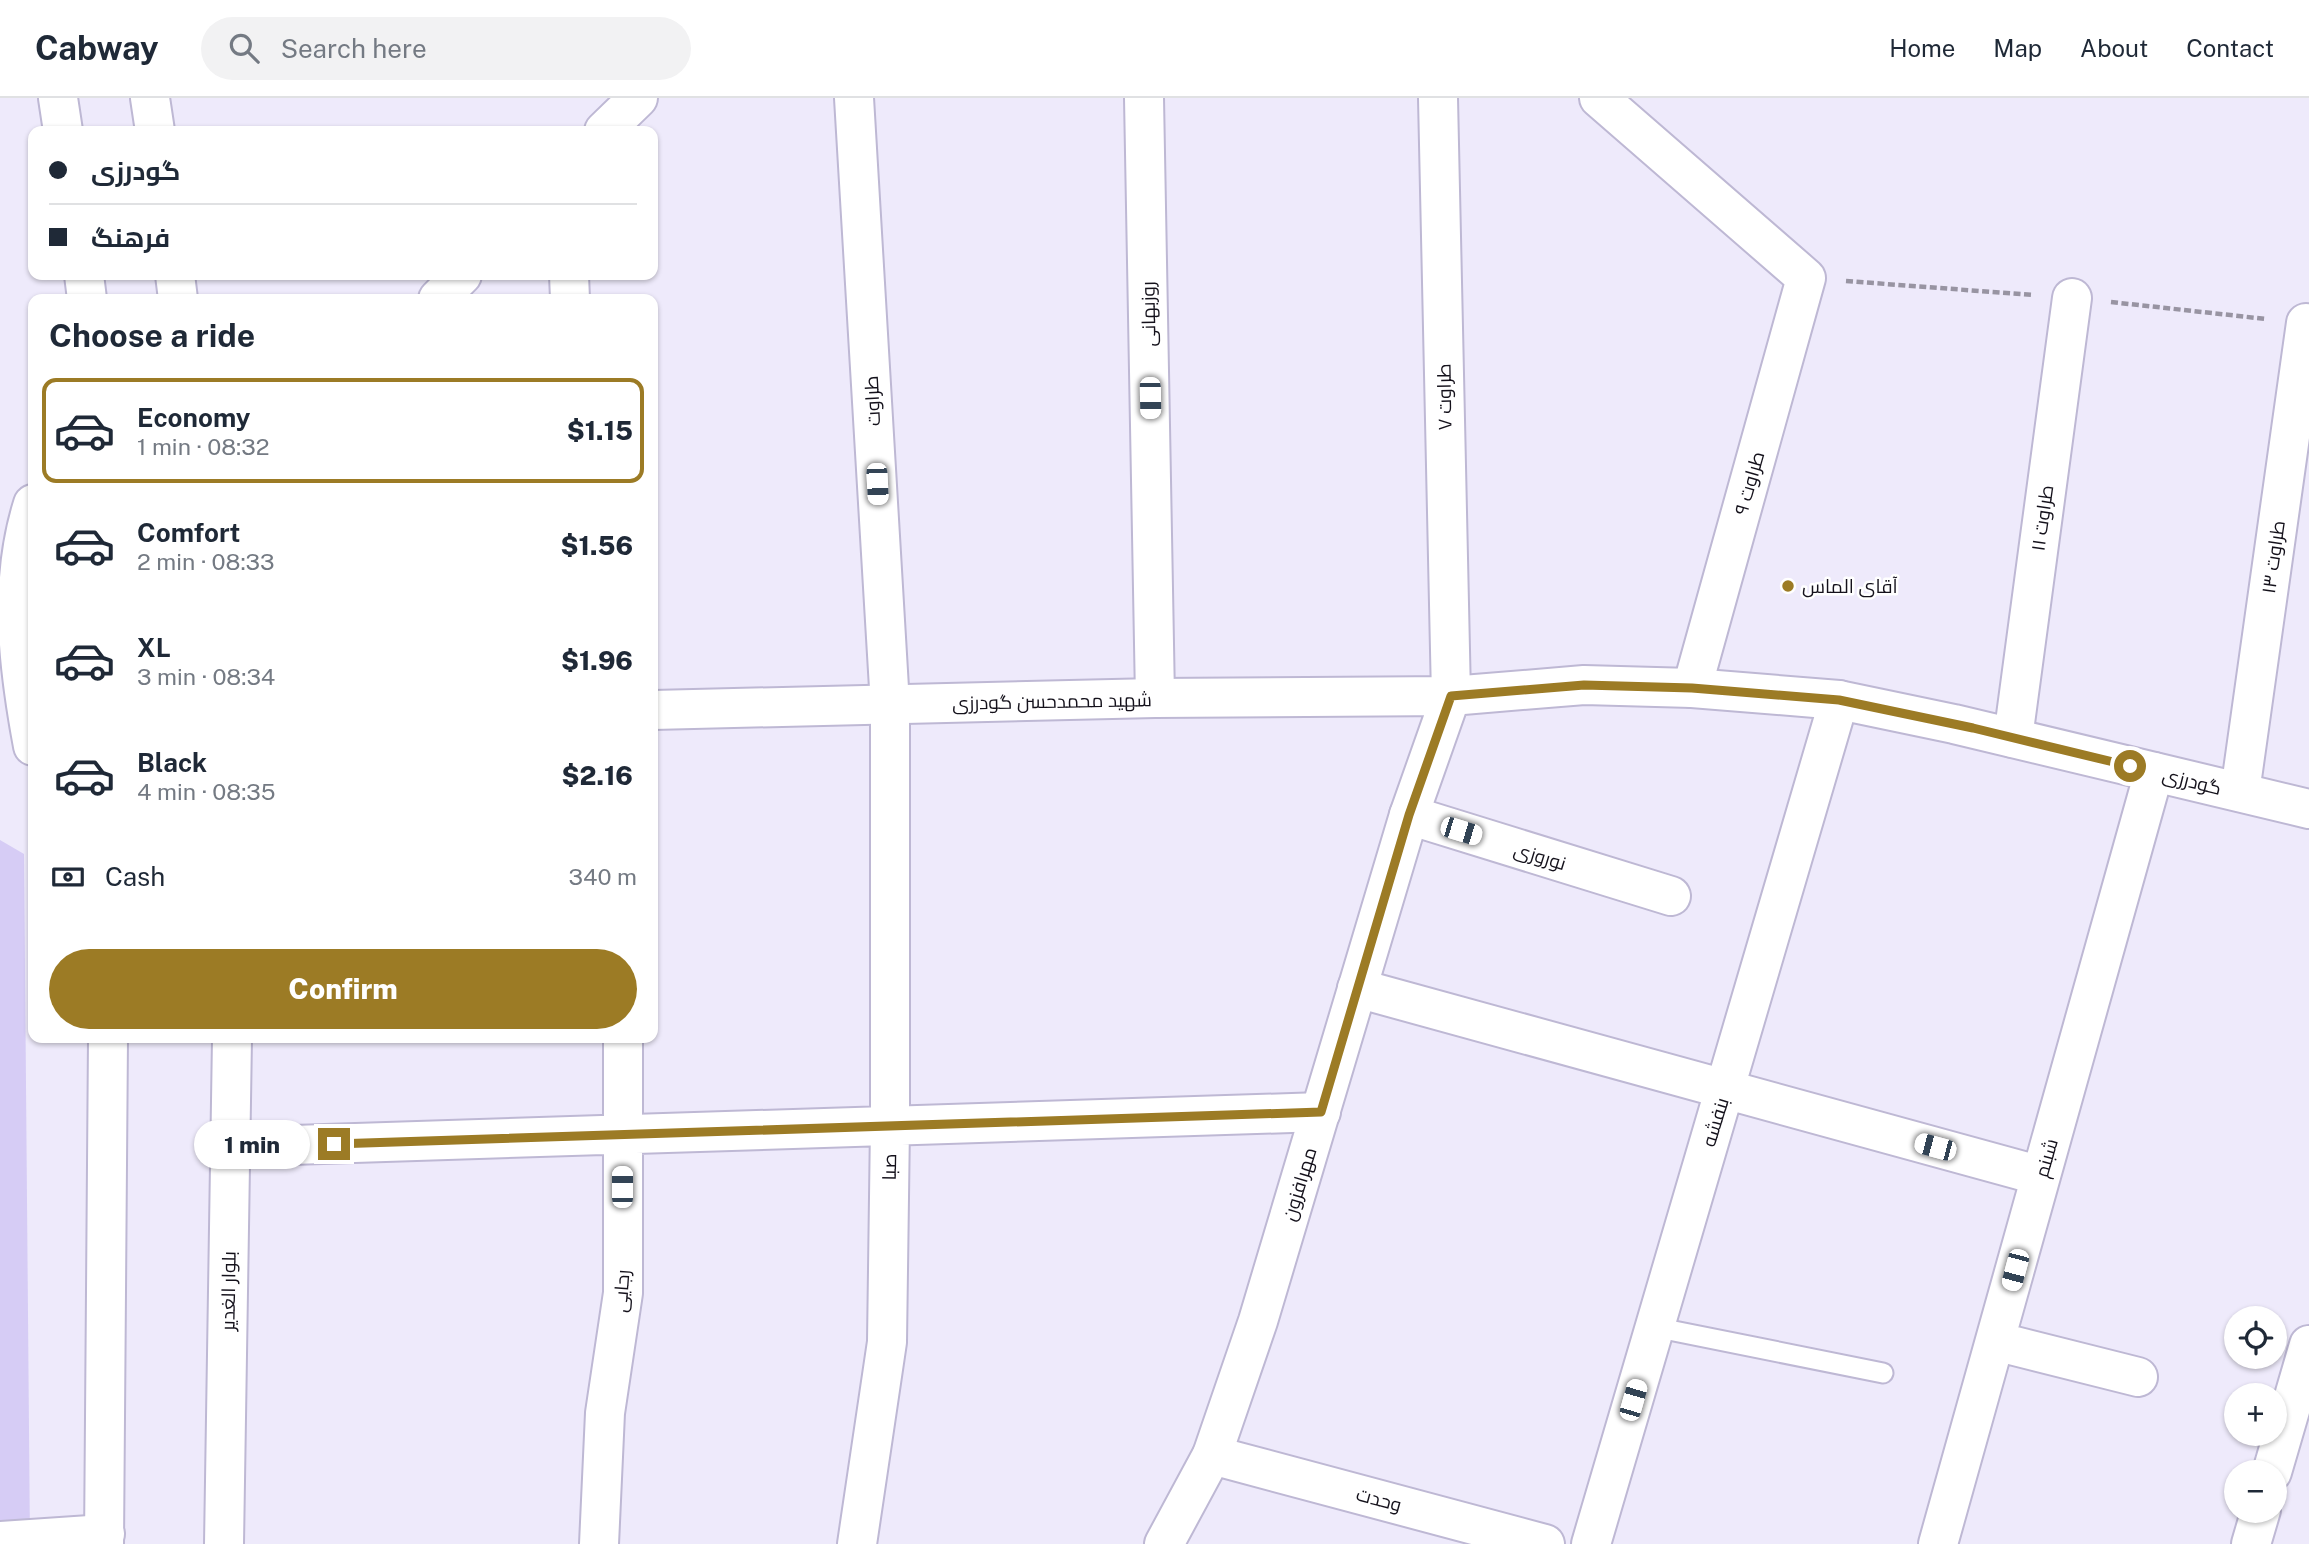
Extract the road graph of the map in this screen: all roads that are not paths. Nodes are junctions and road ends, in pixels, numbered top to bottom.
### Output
1 (58, 98) edge
2 (150, 98) edge
3 (638, 98) edge
4 (855, 98) edge
5 (1144, 98) edge
6 (1438, 98) edge
7 (1599, 98) edge
8 (62, 126) edge
9 (154, 126) edge
10 (609, 126) edge
11 (457, 280) edge
12 (443, 294) edge
13 (2072, 298) dead end
14 (2306, 323) dead end
15 (28, 522) edge
16 (10, 677) edge
17 (1692, 688) junction
18 (1451, 696) junction
19 (1155, 698) junction
20 (1839, 700) junction
21 (890, 705) junction
22 (658, 710) edge
23 (28, 731) edge
24 (2012, 737) junction
25 (2154, 772) junction
26 (2240, 792) junction
27 (2309, 809) edge
28 (1409, 815) junction
29 (1671, 896) dead end
30 (1357, 988) junction
31 (108, 1043) edge
32 (232, 1043) edge
33 (623, 1043) edge
34 (1725, 1089) junction
35 (1321, 1112) junction
36 (890, 1125) junction
37 (622, 1134) junction
38 (230, 1147) junction
39 (2041, 1176) junction
40 (1654, 1327) junction
41 (1995, 1341) junction
42 (2309, 1345) edge
43 (1883, 1373) dead end
44 (2138, 1377) dead end
45 (1212, 1455) junction
46 (2275, 1460) edge
47 (2257, 1523) edge
48 (1423, 1528) edge
49 (104, 1539) edge
50 (0, 1541) edge
51 (224, 1544) edge
52 (599, 1544) edge
53 (857, 1544) edge
54 (1164, 1544) edge
55 (1545, 1544) edge
56 (1591, 1544) edge
57 (1938, 1544) edge
58 (2251, 1544) edge

1 - 8 street
2 - 9 street
3 - 10 street
4 - 21 street, طراوت
5 - 19 street, روزبهانی
6 - 18 street, طراوت ۷
7 - 17 street, طراوت ۹
11 - 12 street
13 - 24 street, طراوت ۱۱
14 - 26 street, طراوت ۱۳
15 - 16 street
16 - 23 street
17 - 18 street, گودرزی
17 - 20 street, گودرزی
18 - 19 street, شهید محمدحسن گودرزی
18 - 28 street, مهرافزون
19 - 21 street, شهید محمدحسن گودرزی
20 - 24 street, گودرزی
20 - 34 street, بنفشه
21 - 22 street, شهید محمدحسن گودرزی
21 - 36 street, صبا
24 - 25 street, گودرزی
25 - 26 street, گودرزی
25 - 39 street, شبنم
26 - 27 street, گودرزی
28 - 29 street, نوروزی
28 - 30 street, مهرافزون
30 - 34 street
30 - 35 street, مهرافزون
31 - 49 street
32 - 38 street, بلوار الغدیر
33 - 37 street, رجایی
34 - 39 street
34 - 40 street, بنفشه
35 - 36 street
35 - 45 street, مهرافزون
36 - 37 street
36 - 53 street, صبا
37 - 38 street
37 - 52 street, رجایی
38 - 51 street, بلوار الغدیر
39 - 41 street, شبنم
40 - 43 lane
40 - 56 street, بنفشه
41 - 44 street
41 - 57 street, شبنم
42 - 46 street
45 - 48 street, وحدت
45 - 54 street, مهرافزون
47 - 58 street
48 - 55 street, وحدت
49 - 50 street

